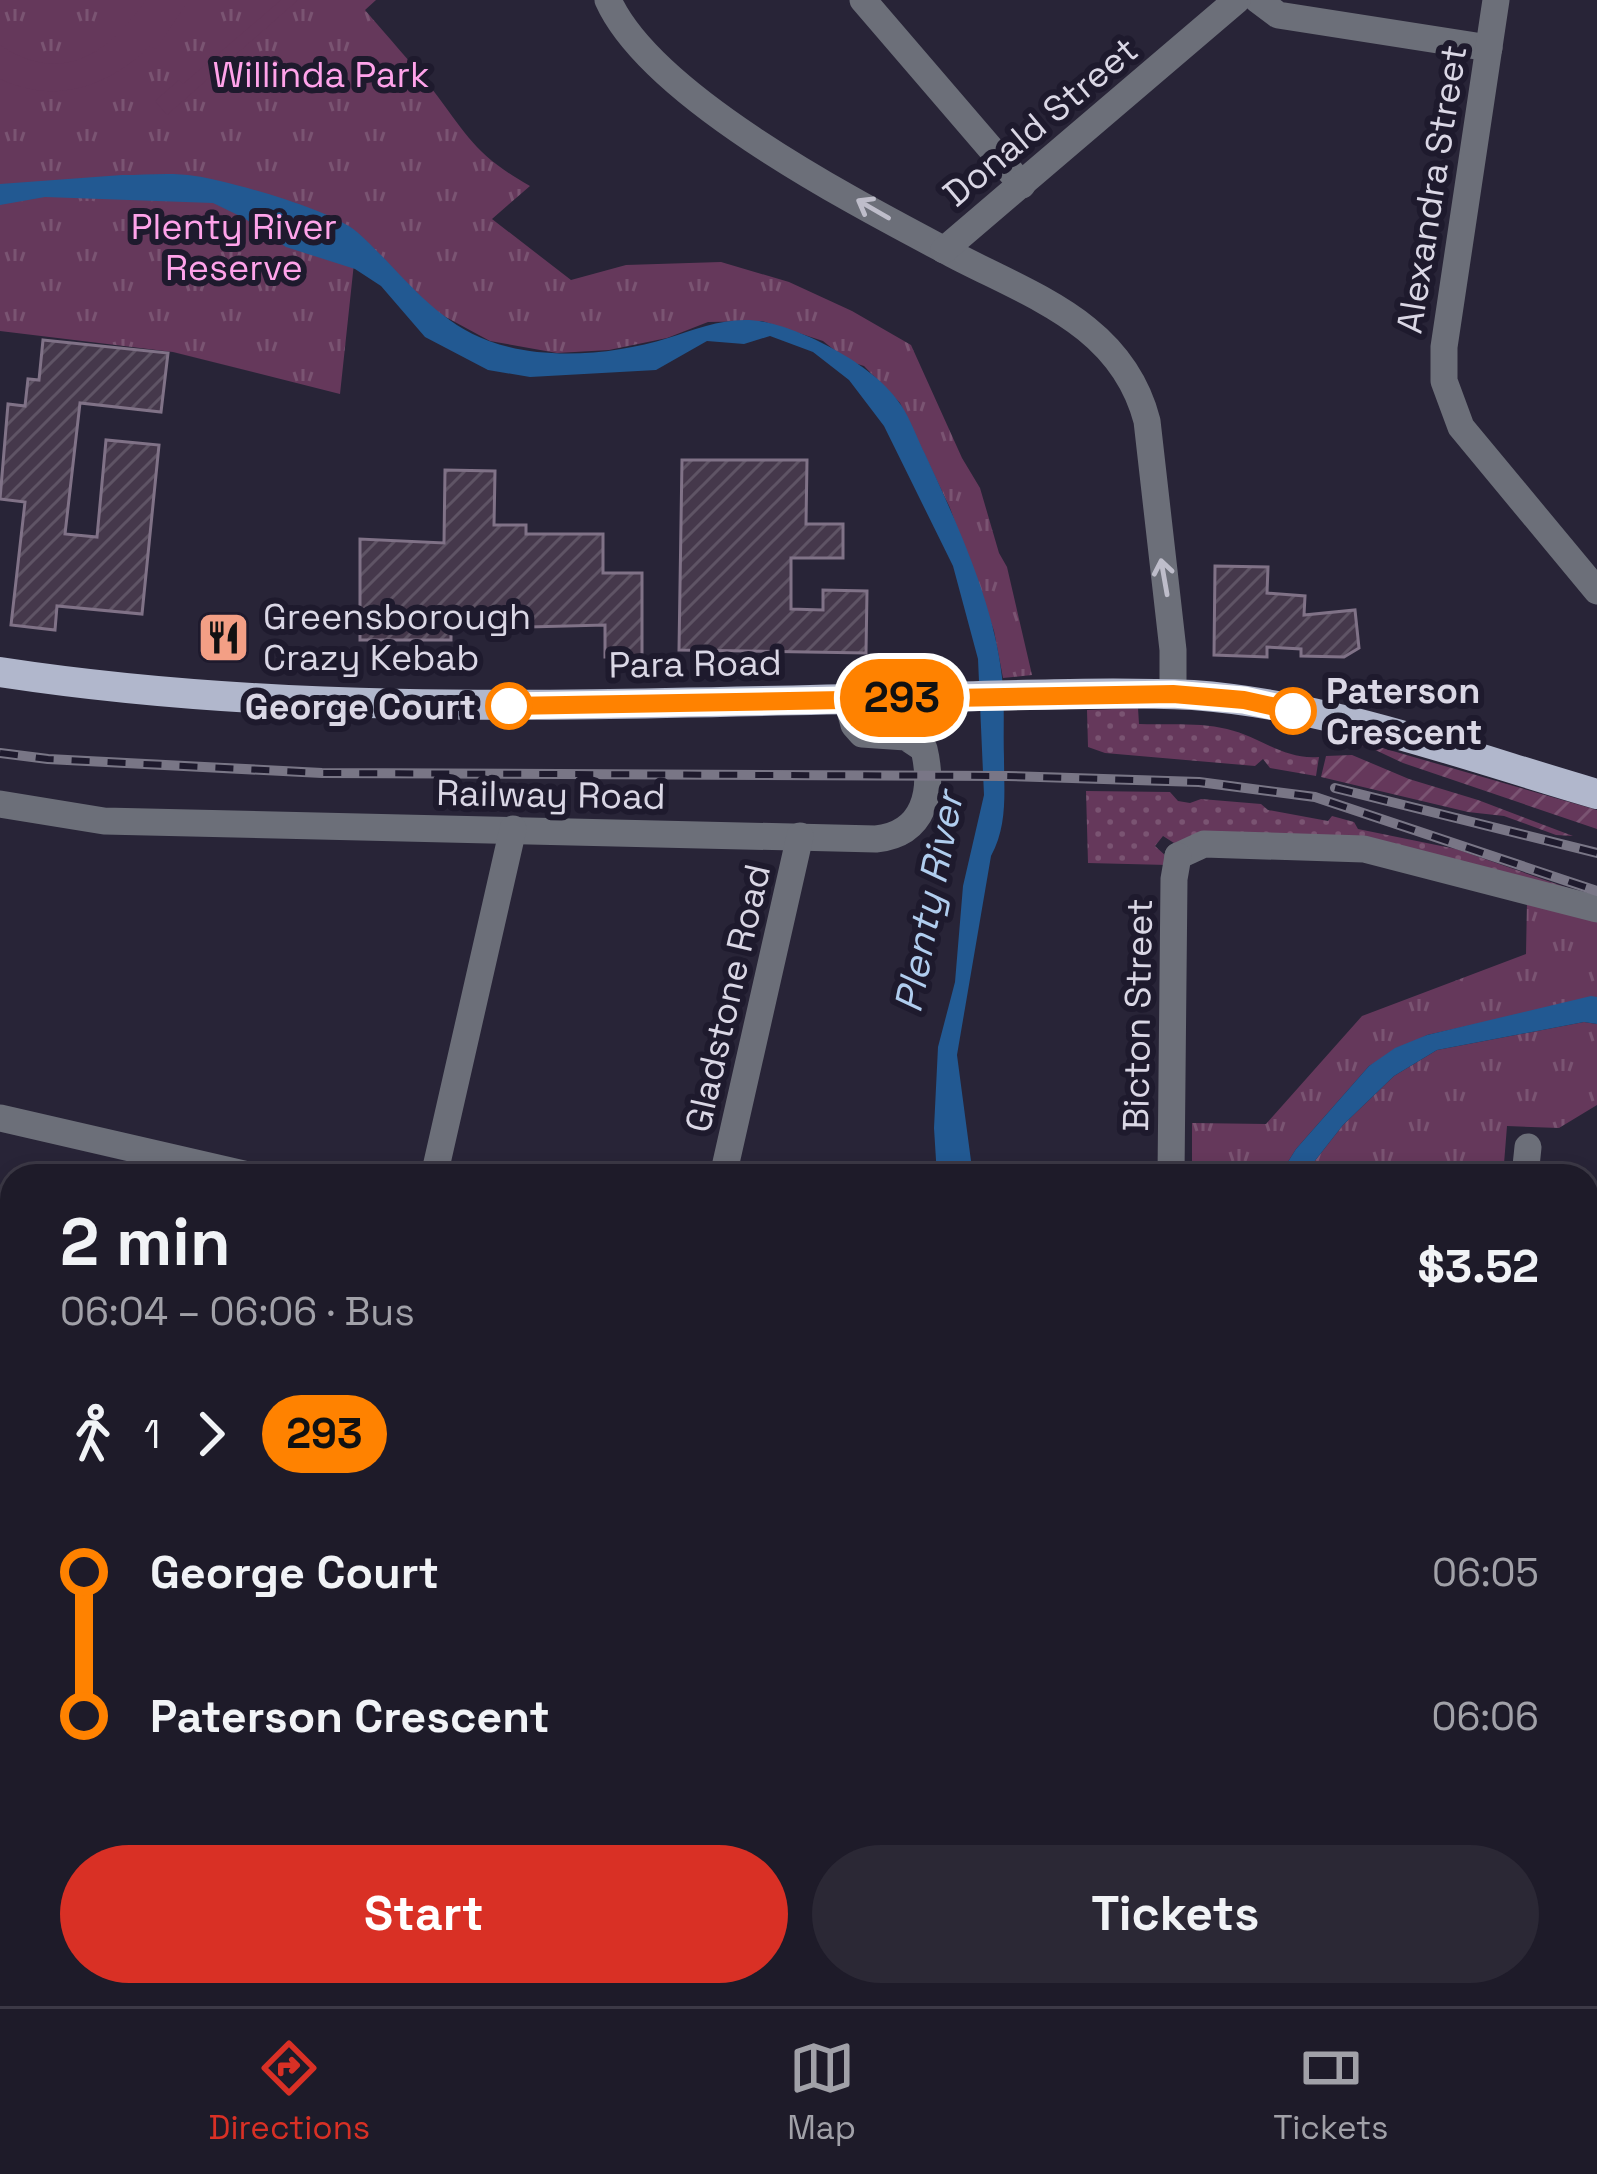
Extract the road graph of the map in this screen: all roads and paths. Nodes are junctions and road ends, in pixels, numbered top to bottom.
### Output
1 (608, 0) edge
2 (863, 0) edge
3 (1237, 0) edge
4 (1258, 0) edge
5 (1496, 0) edge
6 (1489, 48) junction
7 (1022, 185) junction
8 (944, 250) junction
9 (1446, 388) junction
10 (1597, 564) edge
11 (1597, 591) edge
12 (0, 672) edge
13 (1173, 694) junction
14 (847, 699) junction
15 (1597, 794) edge
16 (0, 804) edge
17 (513, 830) junction
18 (800, 836) junction
19 (1597, 909) edge
20 (0, 1118) edge
21 (1528, 1147) dead end
22 (200, 1164) edge
23 (437, 1164) edge
24 (726, 1164) edge
25 (1172, 1164) edge
26 (1526, 1164) edge

8 -> 1 street
2 - 7 street
3 - 7 street, Donald Street
4 - 6 street
5 - 6 street, Alexandra Street
6 - 9 street, Alexandra Street
7 - 8 street, Donald Street
13 -> 8 street
9 - 10 street
9 - 11 street, Alexandra Street
12 - 14 main road, Para Road
13 - 14 main road, Para Road
13 - 15 main road, Para Road
14 - 18 street, Railway Road
16 - 17 street, Railway Road
17 - 18 street, Railway Road
17 - 23 street
18 - 24 street, Gladstone Road
19 - 25 street, Bicton Street
20 - 22 street
21 - 26 street

